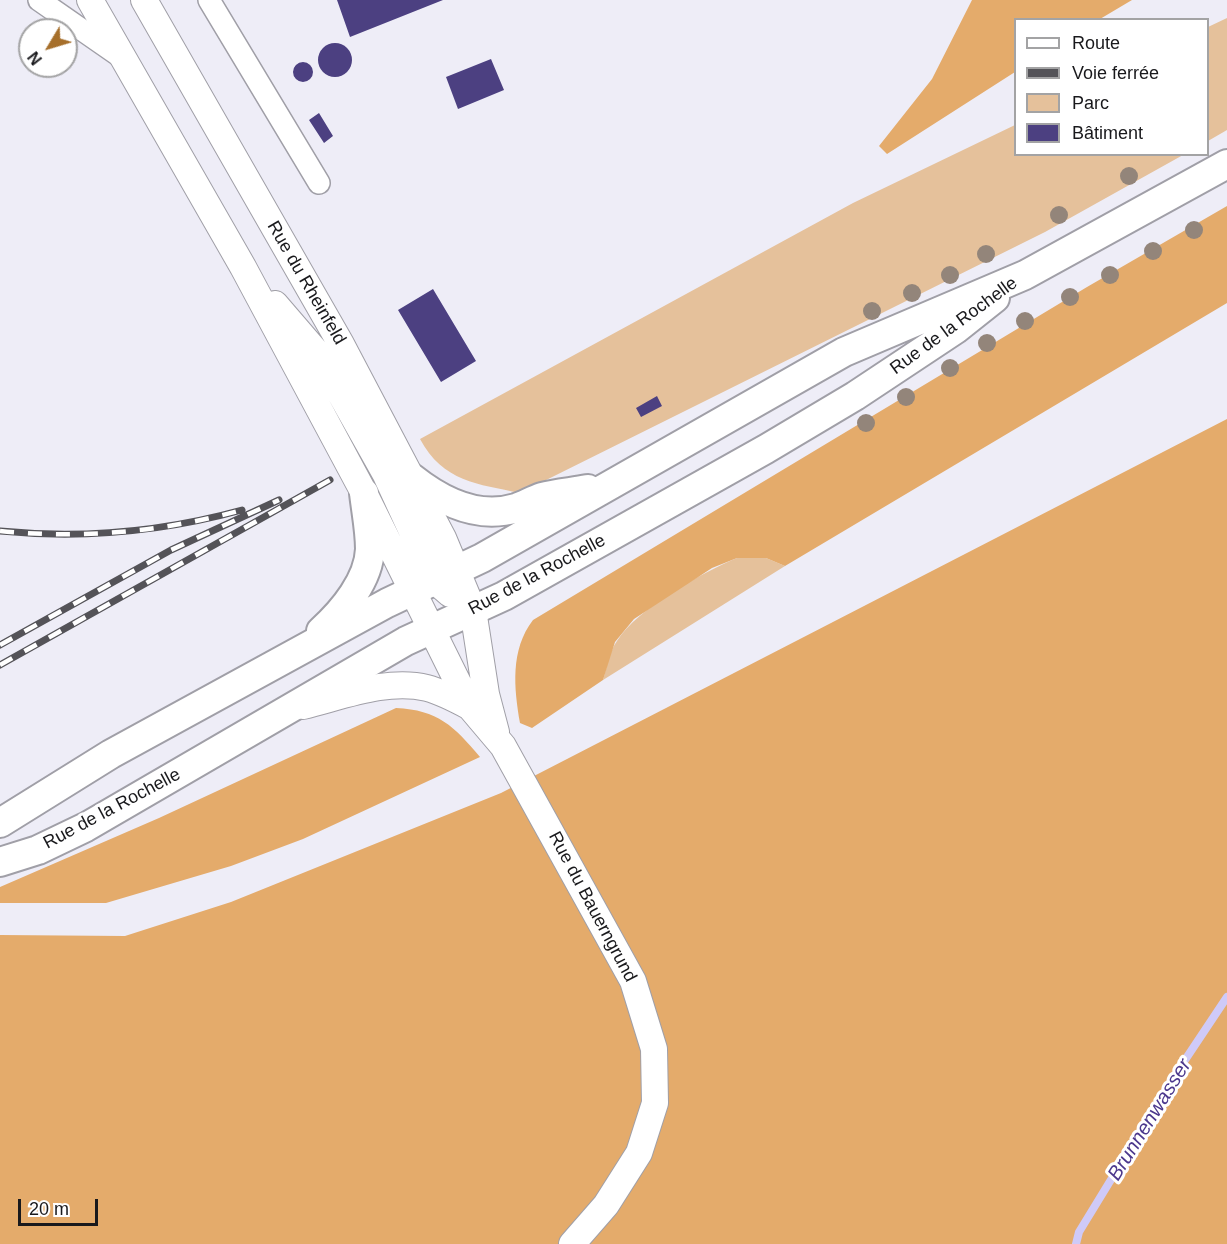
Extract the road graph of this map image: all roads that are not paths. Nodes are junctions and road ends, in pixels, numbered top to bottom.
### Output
1 (39, 0) edge
2 (90, 0) edge
3 (144, 0) edge
4 (209, 0) edge
5 (124, 59) junction
6 (1227, 164) edge
7 (319, 183) dead end
8 (243, 267) junction
9 (1025, 274) junction
10 (411, 478) junction
11 (608, 485) junction
12 (364, 493) junction
13 (435, 581) junction
14 (473, 610) junction
15 (431, 628) junction
16 (304, 648) junction
17 (470, 707) junction
18 (291, 709) junction
19 (500, 741) junction
20 (0, 823) edge
21 (0, 862) edge
22 (572, 1244) edge

1 - 5 street
2 - 5 street, Rue du Rheinfeld
3 - 10 street, Rue du Rheinfeld
4 - 7 street
5 - 8 street, Rue du Rheinfeld
6 - 9 main road, Rue de la Rochelle
8 - 12 street, Rue du Rheinfeld
8 - 13 street, Rue du Rheinfeld
9 - 11 main road, Rue de la Rochelle
9 - 14 main road, Rue de la Rochelle
10 - 11 main road
10 - 13 street, Rue du Rheinfeld
11 - 13 main road, Rue de la Rochelle
12 - 13 street, Rue du Rheinfeld
12 - 16 main road
13 - 14 street, Rue du Bauerngrund
13 - 15 street, Rue du Rheinfeld
13 - 16 main road, Rue de la Rochelle
14 - 15 main road, Rue de la Rochelle
14 - 19 street, Rue du Bauerngrund
15 - 17 street, Rue du Bauerngrund
15 - 18 main road, Rue de la Rochelle
16 - 20 main road, Rue de la Rochelle
17 - 18 street
17 - 19 street, Rue du Bauerngrund
18 - 21 main road, Rue de la Rochelle
19 - 22 street, Rue du Bauerngrund

